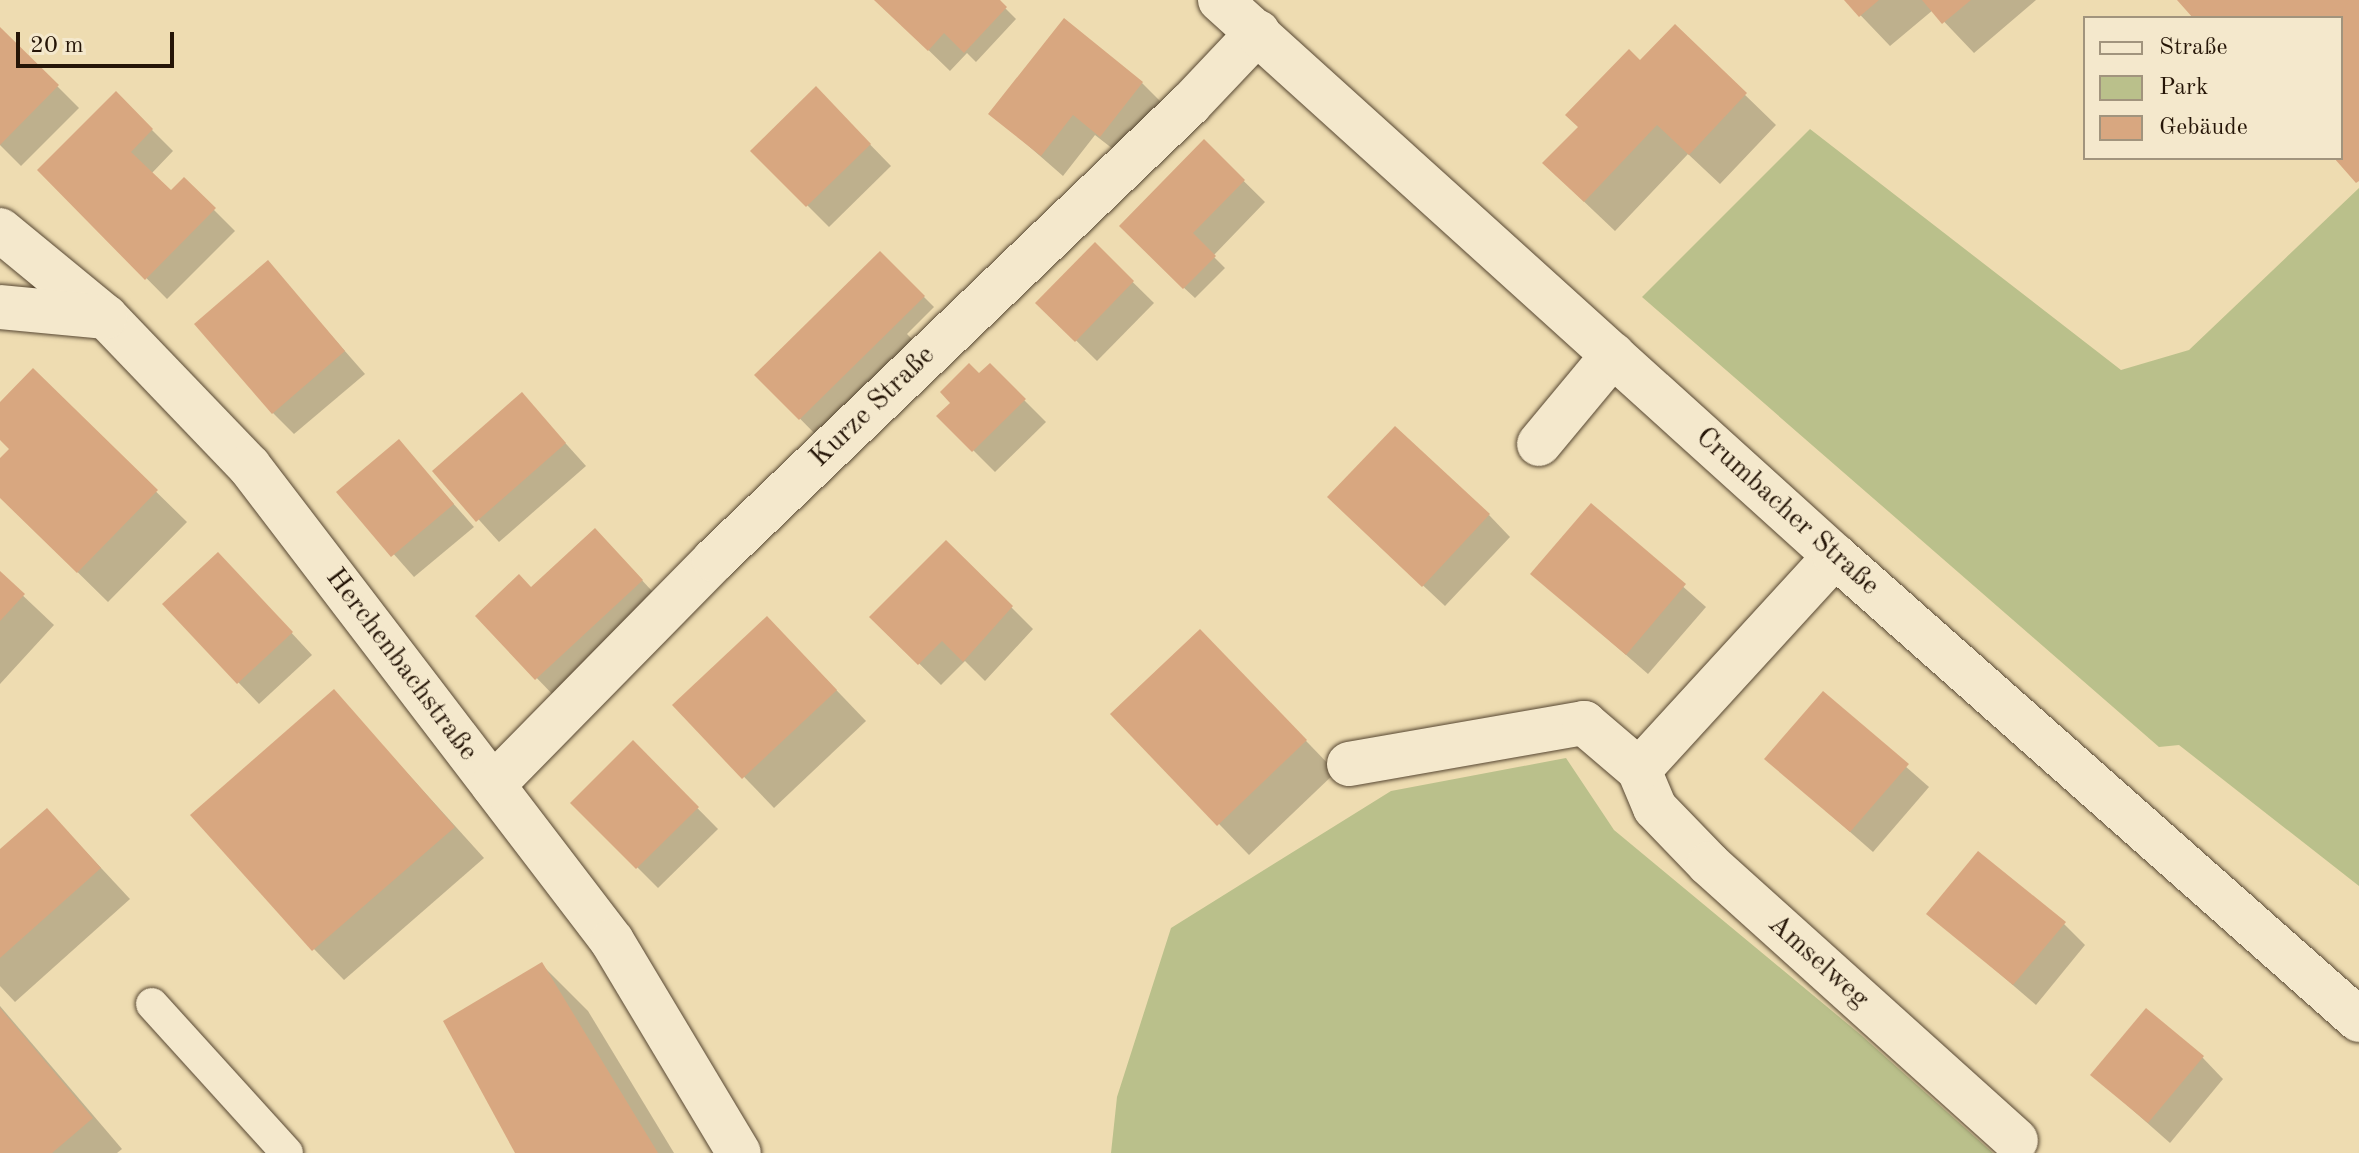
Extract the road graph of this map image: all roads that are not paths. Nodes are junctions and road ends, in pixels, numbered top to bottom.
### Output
1 (1220, 0) edge
2 (1258, 32) junction
3 (0, 230) edge
4 (0, 307) edge
5 (106, 317) junction
6 (1613, 355) junction
7 (1539, 444) dead end
8 (1835, 556) junction
9 (1349, 764) dead end
10 (1639, 770) junction
11 (493, 785) junction
12 (152, 1004) dead end
13 (2359, 1020) edge
14 (2016, 1140) dead end
15 (287, 1153) edge
16 (739, 1153) edge

1 - 2 street, Crumbacher Straße
2 - 6 street, Crumbacher Straße
2 - 11 street, Kurze Straße
3 - 5 street, Herchenbachstraße
4 - 5 street
5 - 11 street, Herchenbachstraße
6 - 7 street
6 - 8 street, Crumbacher Straße
8 - 10 street
8 - 13 street, Crumbacher Straße
9 - 10 street, Amselweg
10 - 14 street, Amselweg
11 - 16 street, Herchenbachstraße
12 - 15 lane

